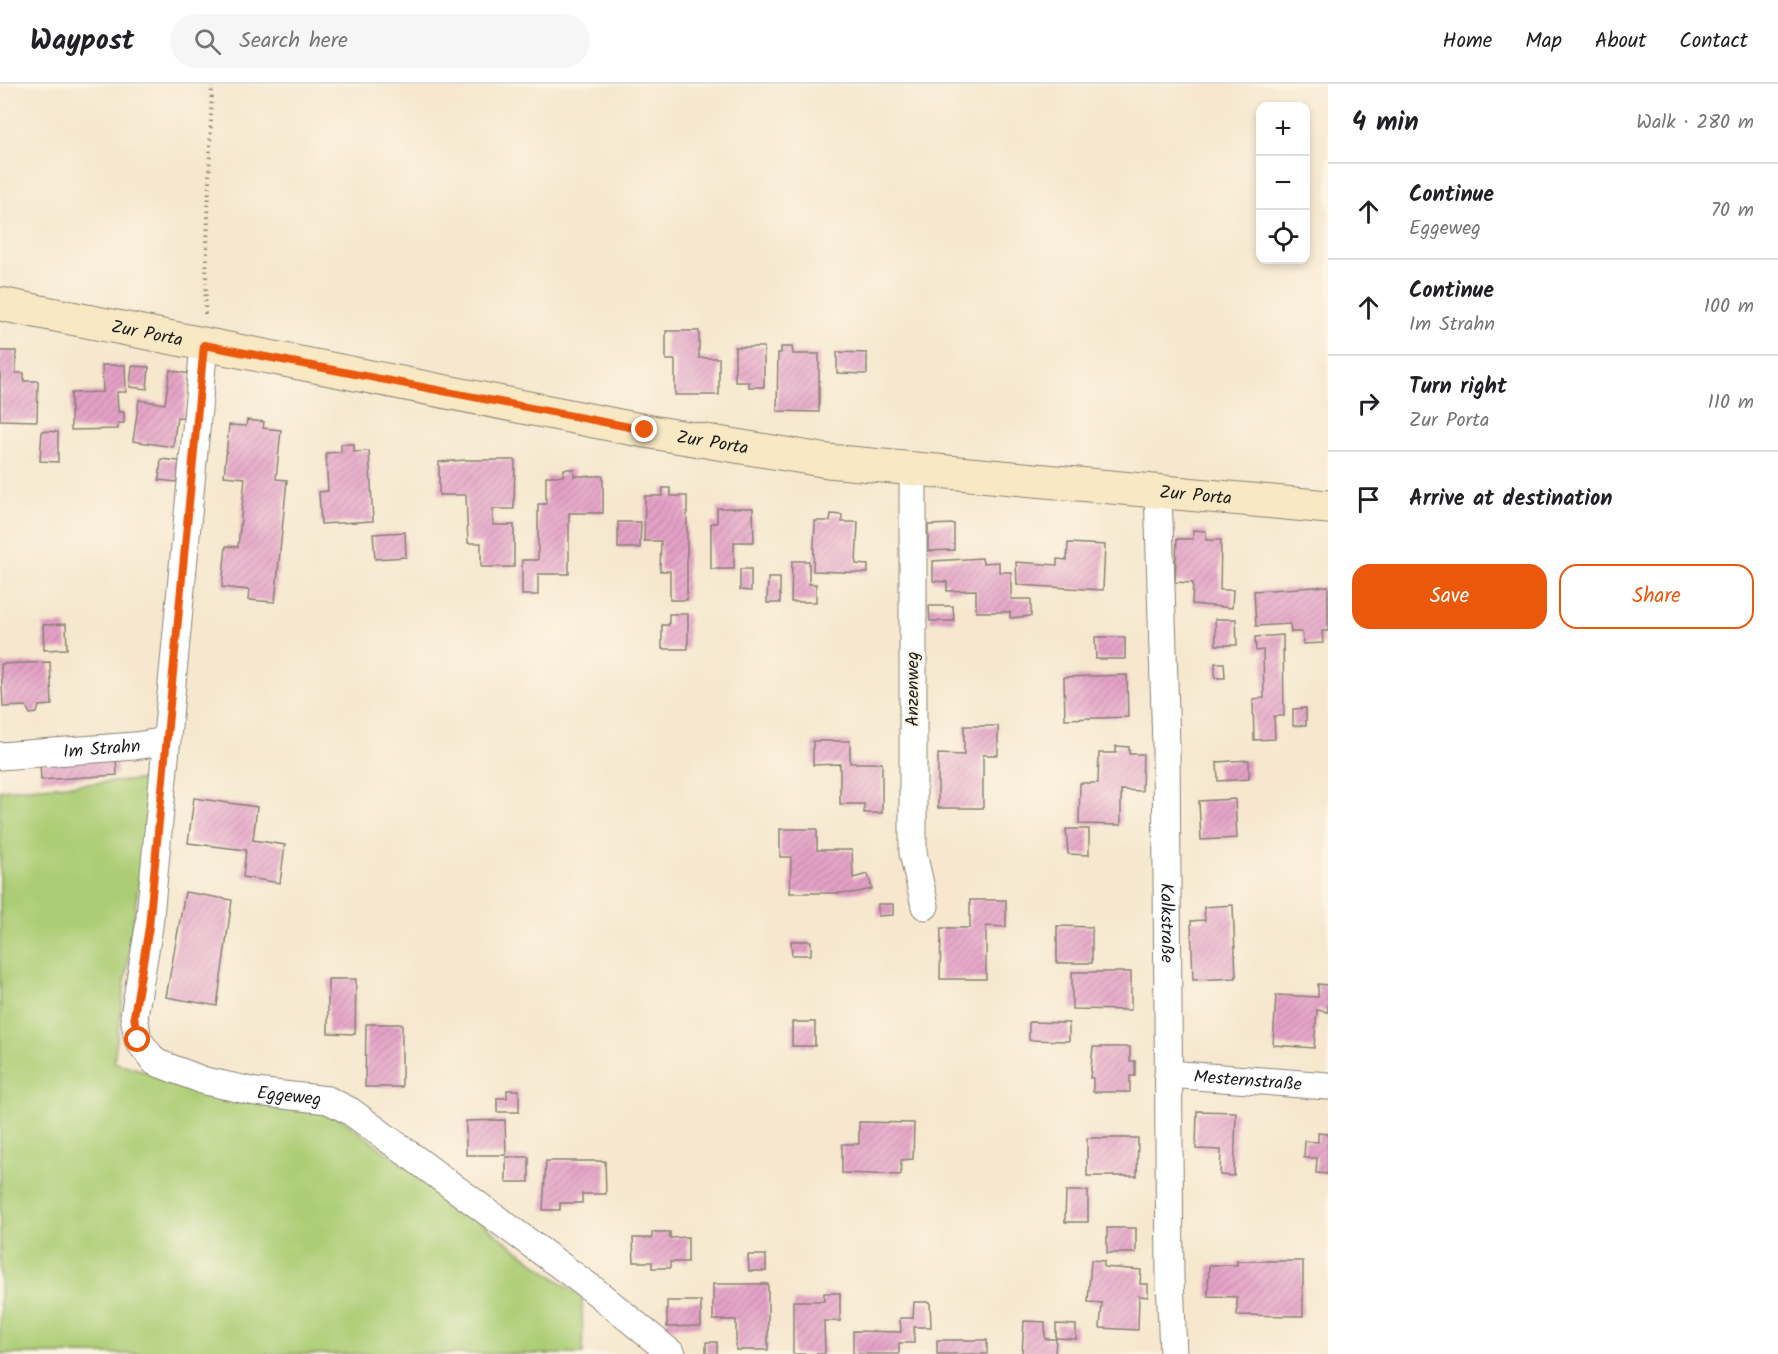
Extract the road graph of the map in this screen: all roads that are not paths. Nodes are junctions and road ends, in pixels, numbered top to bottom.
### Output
1 (0, 304) edge
2 (204, 345) junction
3 (913, 470) junction
4 (1158, 491) junction
5 (1328, 507) edge
6 (166, 741) junction
7 (0, 756) edge
8 (925, 906) dead end
9 (1168, 1074) junction
10 (1328, 1086) edge
11 (672, 1354) edge
12 (1173, 1354) edge

1 - 2 main road, Zur Porta
2 - 3 main road, Zur Porta
2 - 6 street, Im Strahn
3 - 4 main road, Zur Porta
3 - 8 street, Anzenweg
4 - 5 main road, Zur Porta
4 - 9 street, Kalkstraße
6 - 7 street, Im Strahn
6 - 11 street, Eggeweg
9 - 10 street, Mesternstraße
9 - 12 street, Kalkstraße

